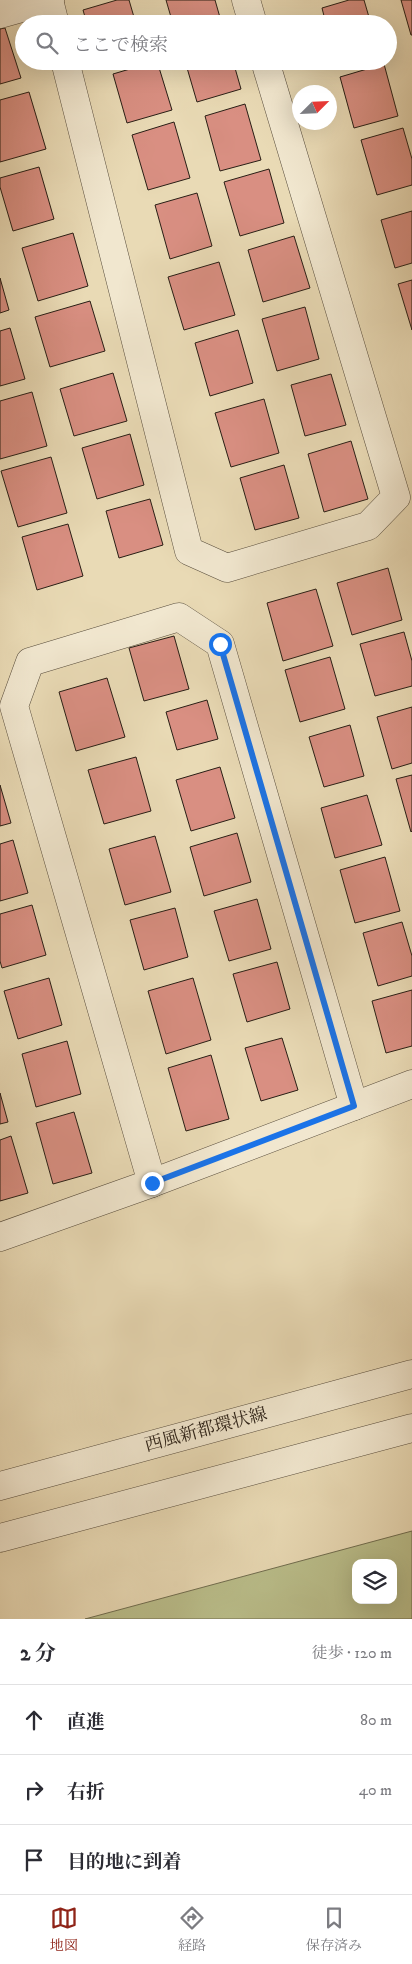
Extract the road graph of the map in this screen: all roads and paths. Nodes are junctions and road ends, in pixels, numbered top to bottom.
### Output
1 (50, 0) edge
2 (246, 0) edge
3 (0, 14) edge
4 (53, 15) edge
5 (251, 15) edge
6 (67, 70) edge
7 (268, 70) edge
8 (412, 1084) edge
9 (354, 1106) junction
10 (152, 1183) junction
11 (0, 1237) edge
12 (412, 1374) edge
13 (412, 1428) edge
14 (0, 1486) edge
15 (0, 1538) edge

1 - 3 street
1 - 4 street
2 - 5 street
6 - 7 street
8 - 9 street
9 - 10 street
9 - 10 street
10 - 11 street
12 - 14 street, 西風新都環状線
13 - 15 street

